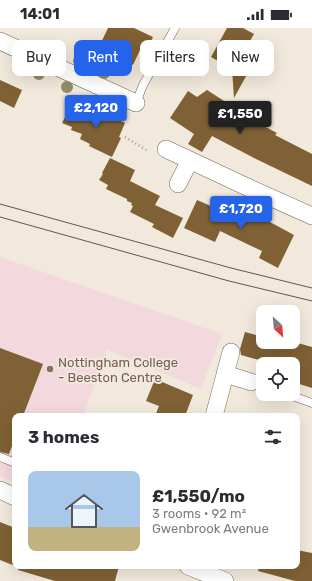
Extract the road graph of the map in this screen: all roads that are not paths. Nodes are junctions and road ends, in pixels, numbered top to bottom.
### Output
1 (175, 28) edge
2 (0, 41) edge
3 (136, 104) joint
4 (166, 149) dead end
5 (190, 160) junction
6 (178, 184) dead end
7 (312, 216) edge
8 (231, 352) dead end
9 (225, 374) junction
10 (256, 384) edge
11 (300, 399) edge
12 (312, 403) edge
13 (215, 413) edge
14 (0, 457) edge
15 (12, 462) edge
16 (0, 490) edge
17 (12, 496) edge
18 (195, 569) edge
19 (225, 581) edge

1 - 3 lane
2 - 3 street
4 - 5 street
5 - 6 street
5 - 7 street
8 - 9 street
9 - 10 street
9 - 13 street
11 - 12 lane
14 - 15 lane
16 - 17 street
18 - 19 street

